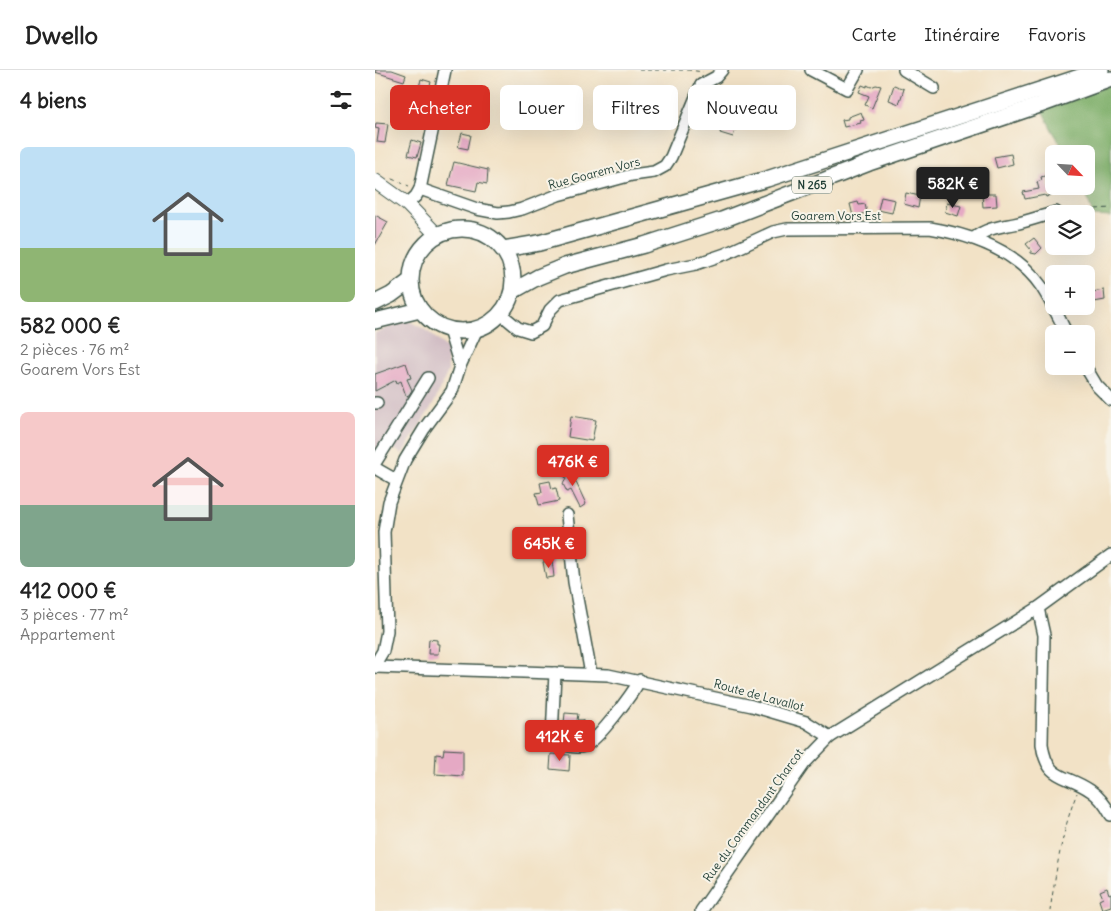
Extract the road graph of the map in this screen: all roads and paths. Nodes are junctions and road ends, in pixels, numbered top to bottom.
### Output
1 (445, 70) edge
2 (639, 70) edge
3 (722, 70) edge
4 (811, 70) edge
5 (858, 70) edge
6 (904, 70) edge
7 (1101, 70) edge
8 (706, 75) edge
9 (1111, 79) edge
10 (934, 88) dead end
11 (392, 179) dead end
12 (375, 181) edge
13 (420, 189) junction
14 (407, 204) junction
15 (1111, 208) edge
16 (1095, 209) edge
17 (1045, 215) edge
18 (437, 235) junction
19 (974, 238) junction
20 (503, 249) junction
21 (410, 281) junction
22 (513, 291) junction
23 (375, 303) edge
24 (420, 310) junction
25 (501, 314) junction
26 (375, 321) edge
27 (1062, 325) edge
28 (449, 330) junction
29 (477, 330) junction
30 (460, 366) junction
31 (1090, 375) edge
32 (428, 378) dead end
33 (1111, 400) edge
34 (375, 463) edge
35 (375, 468) edge
36 (397, 480) junction
37 (567, 515) dead end
38 (1111, 555) edge
39 (1038, 608) junction
40 (376, 667) edge
41 (555, 673) junction
42 (591, 674) junction
43 (640, 680) junction
44 (830, 736) junction
45 (1080, 785) junction
46 (1111, 815) edge
47 (701, 911) edge
48 (1050, 911) edge

1 - 13 street
2 - 8 path
3 - 8 street, Rue Goarem Vors
4 - 5 street
6 - 10 street
7 - 20 highway, N 265
8 - 13 street, Rue Goarem Vors
9 - 22 highway, N 265
11 - 13 path
12 - 14 main road
13 - 14 street
14 - 18 main road
15 - 16 path
17 - 19 street
18 - 20 highway
18 - 21 highway
19 - 25 street, Goarem Vors Est
19 - 27 street, Goarem Vors Est
20 - 22 highway
21 - 23 highway
21 - 24 highway
22 - 25 highway
24 - 26 highway
24 - 28 highway
25 - 29 highway
28 - 29 highway
28 - 30 street
29 - 30 street
30 - 36 street
31 - 33 street
32 - 34 street
35 - 36 street
36 - 40 street
37 - 42 street
38 - 39 street
39 - 44 street
39 - 45 street
40 - 41 street, Route de Lavallot
41 - 42 street, Route de Lavallot
41 - 43 street
42 - 43 street, Route de Lavallot
43 - 44 street, Route de Lavallot
44 - 47 street, Rue du Commandant Charcot
45 - 46 street
45 - 48 path

